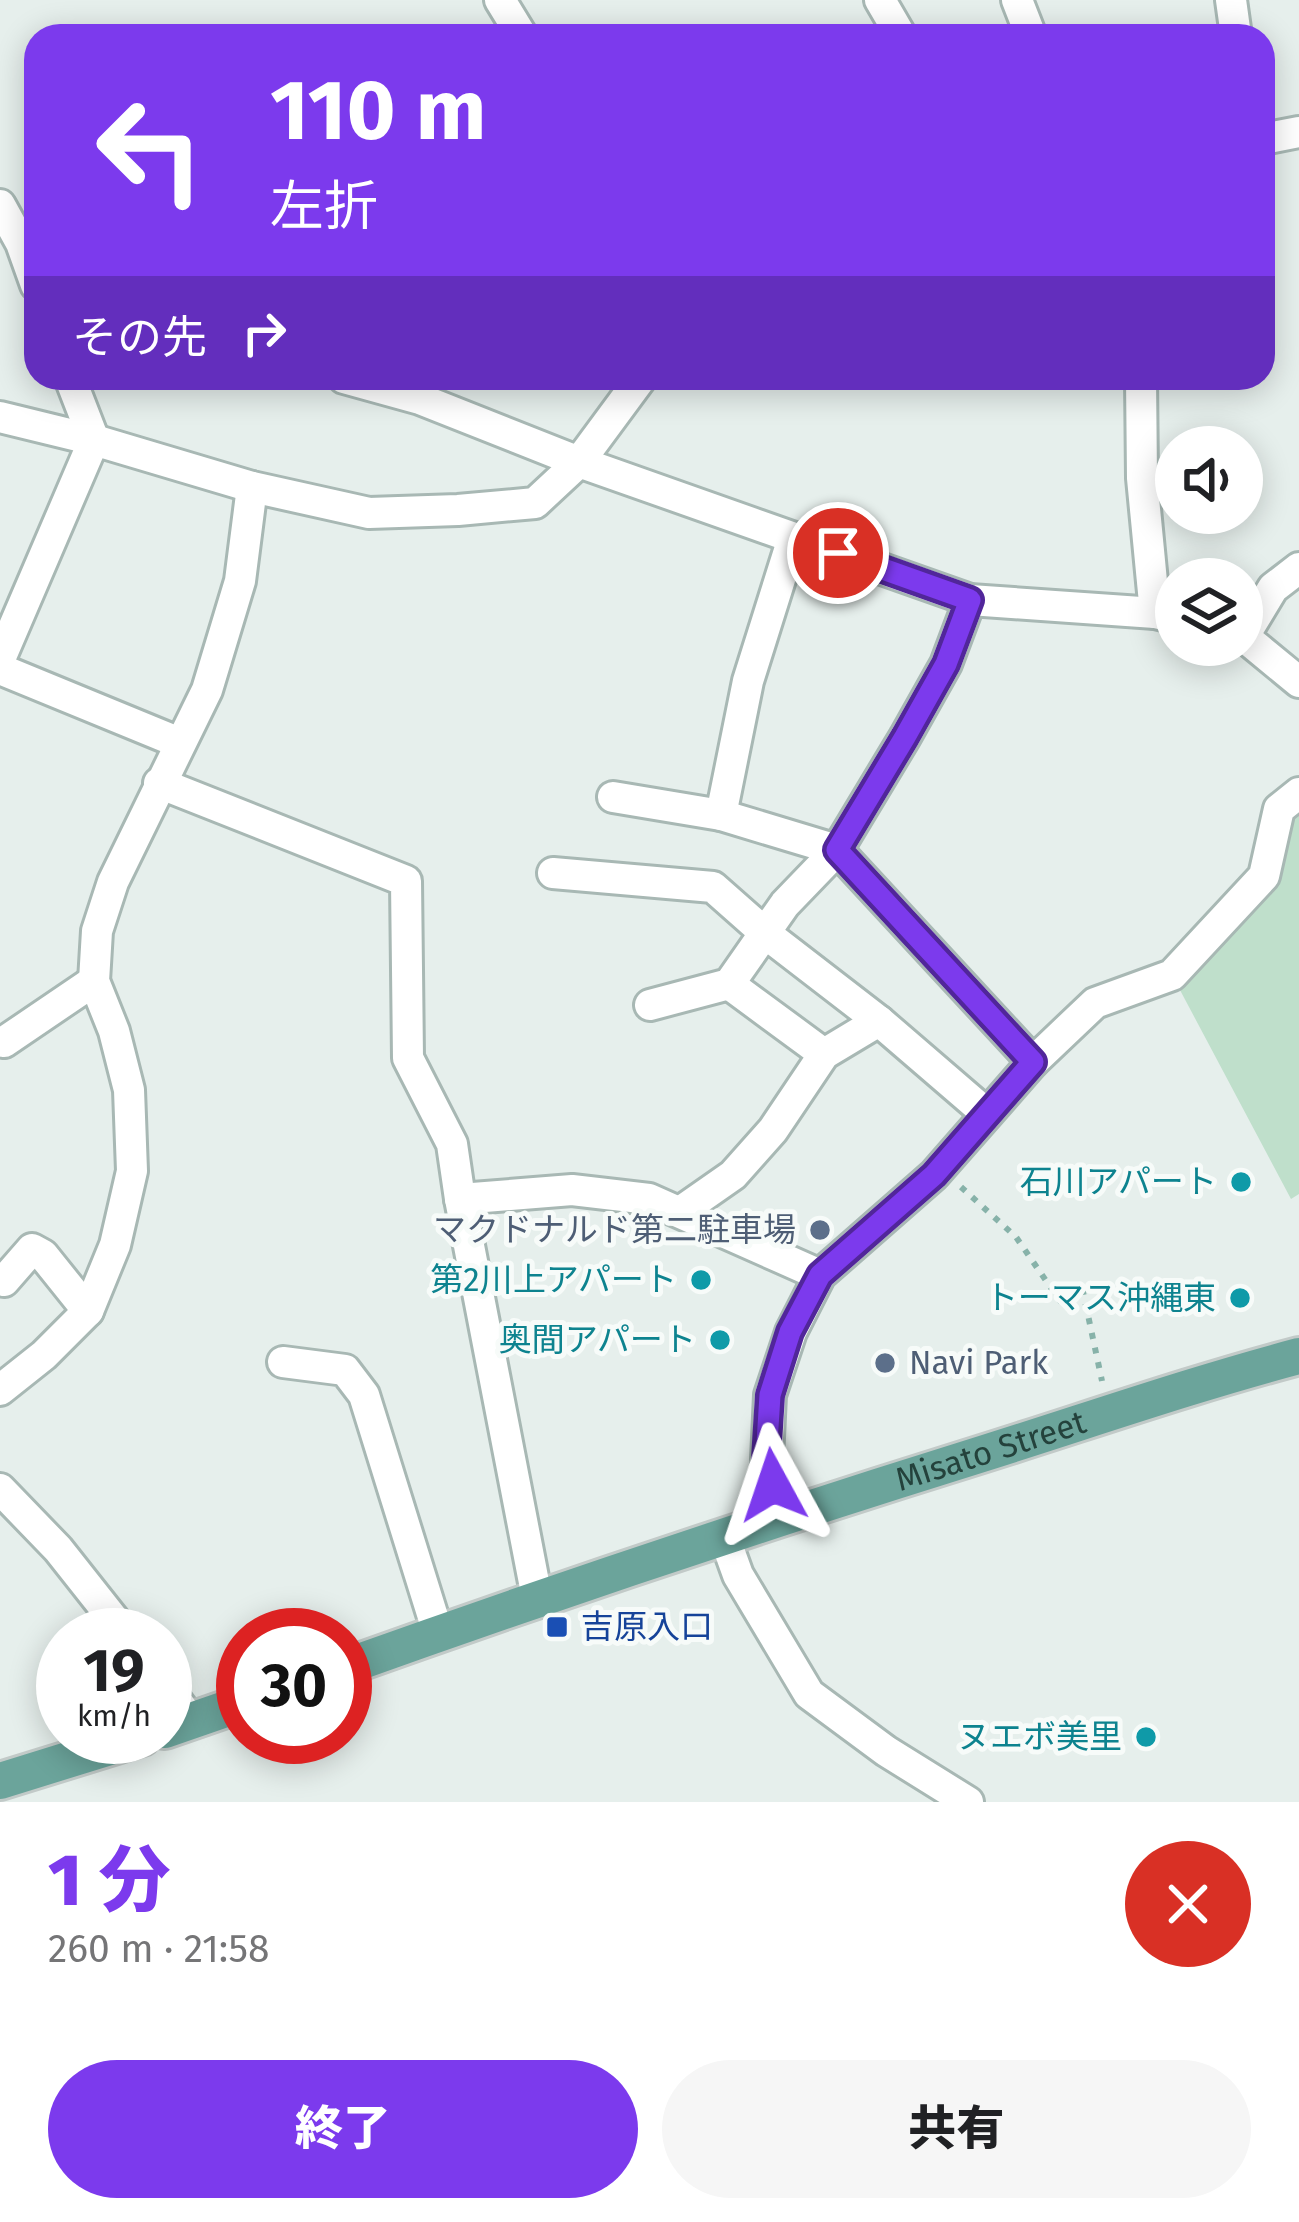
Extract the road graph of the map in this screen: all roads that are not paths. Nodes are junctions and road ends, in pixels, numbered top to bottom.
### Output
1 (0, 205) edge
2 (10, 246) edge
3 (75, 390) edge
4 (387, 390) edge
5 (632, 390) edge
6 (1141, 390) edge
7 (0, 417) edge
8 (94, 440) junction
9 (579, 462) junction
10 (252, 487) junction
11 (793, 538) junction
12 (1156, 558) edge
13 (1299, 568) edge
14 (970, 600) junction
15 (1263, 605) edge
16 (1155, 615) edge
17 (1263, 652) edge
18 (0, 659) edge
19 (0, 669) edge
20 (1299, 682) edge
21 (180, 743) junction
22 (160, 783) junction
23 (1299, 793) edge
24 (613, 797) dead end
25 (721, 815) junction
26 (837, 850) junction
27 (553, 873) dead end
28 (765, 933) junction
29 (94, 981) junction
30 (729, 984) junction
31 (650, 1005) dead end
32 (879, 1021) junction
33 (4, 1042) dead end
34 (824, 1054) junction
35 (1033, 1062) junction
36 (987, 1114) junction
37 (460, 1198) junction
38 (680, 1212) junction
39 (820, 1275) junction
40 (4, 1281) dead end
41 (88, 1311) junction
42 (1299, 1356) edge
43 (283, 1362) dead end
44 (0, 1390) edge
45 (0, 1489) edge
46 (781, 1517) junction
47 (724, 1537) junction
48 (537, 1598) junction
49 (105, 1608) edge
50 (438, 1633) junction
51 (372, 1657) edge
52 (70, 1764) edge
53 (9, 1787) edge
54 (968, 1802) edge

1 - 2 street
3 - 8 street
4 - 9 street
5 - 9 street
6 - 12 street
7 - 8 street
8 - 10 street
8 - 18 street
9 - 10 street
9 - 11 street
10 - 21 street
11 - 14 street
11 - 25 street
13 - 15 street
14 - 16 street
14 - 26 street
17 - 20 street
19 - 21 street
21 - 22 street
22 - 29 street
22 - 37 street
23 - 35 street
24 - 25 street
25 - 26 street
26 - 28 street
26 - 35 street
27 - 28 street
28 - 30 street
28 - 32 street
29 - 33 street
29 - 41 street
30 - 31 street
30 - 34 street
32 - 34 street
32 - 36 street
34 - 38 street
35 - 36 street
36 - 39 street
37 - 38 street
37 - 48 street
38 - 39 street
39 - 46 street
40 - 41 street
41 - 44 street
42 - 46 main road, Misato Street
43 - 50 street
45 - 49 street
46 - 47 main road, Misato Street
47 - 48 main road, Misato Street
47 - 54 street
48 - 50 main road, Misato Street
50 - 51 main road, Misato Street
52 - 53 main road

